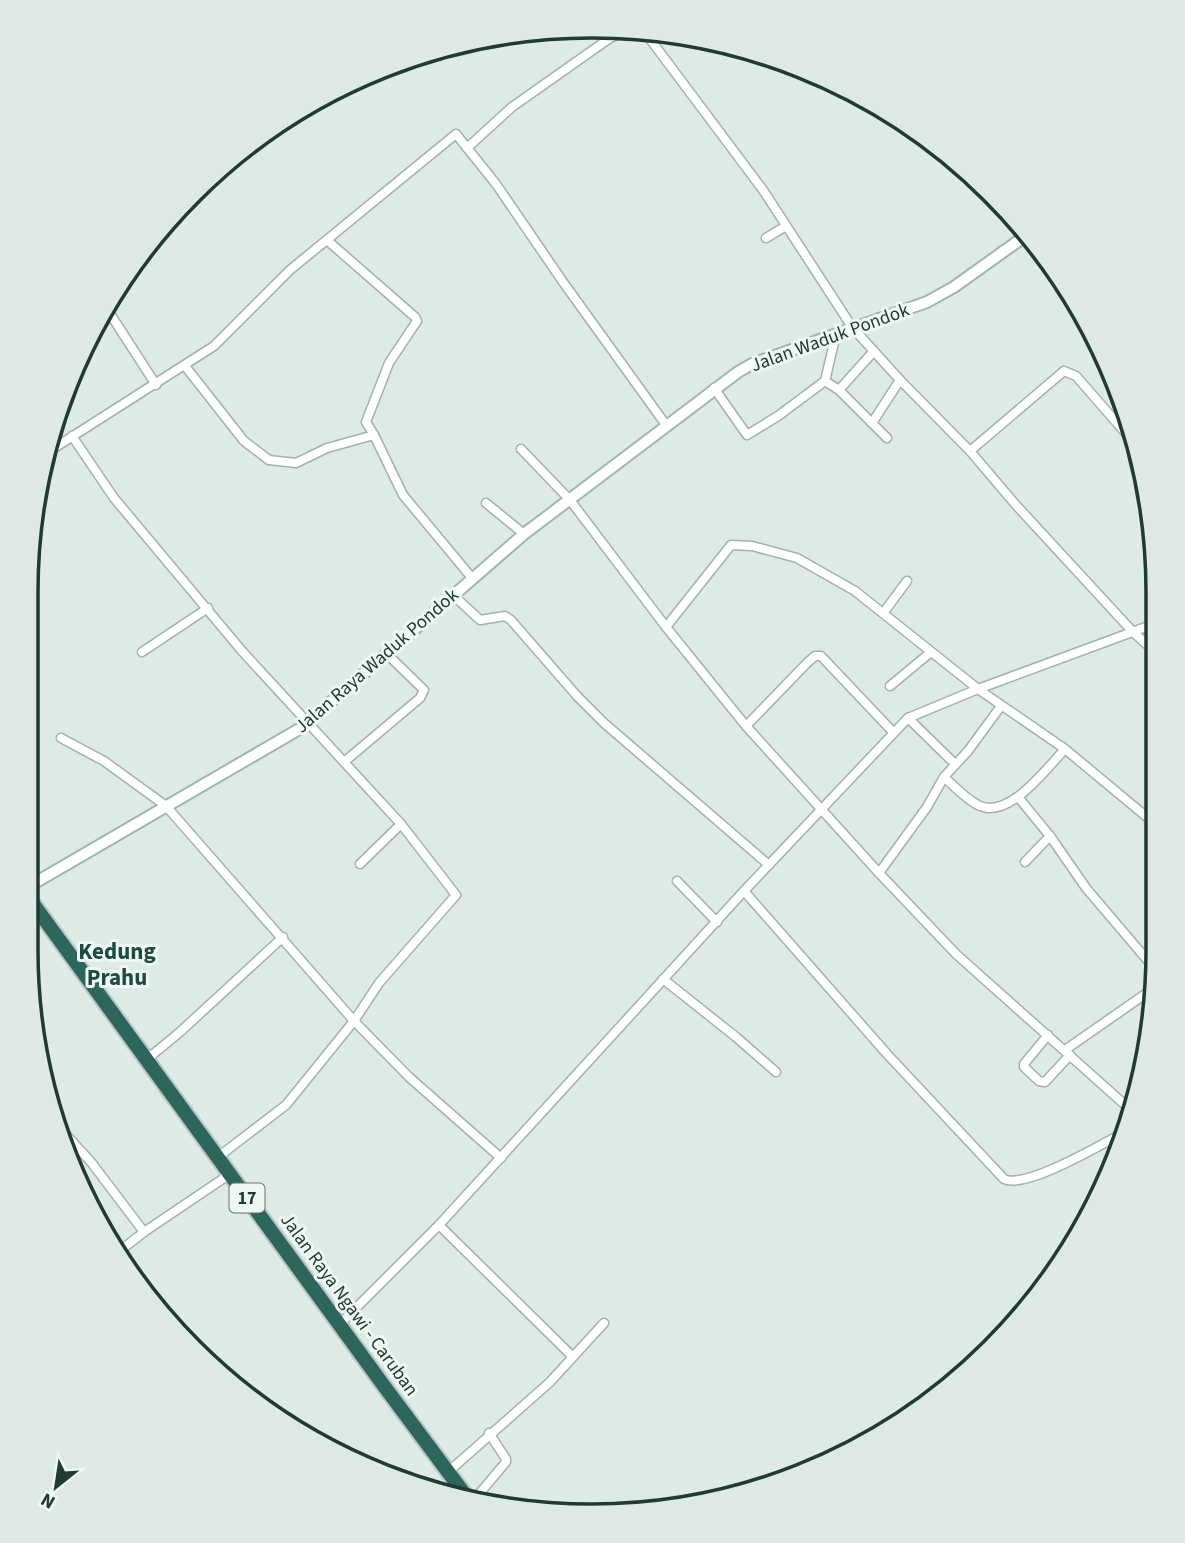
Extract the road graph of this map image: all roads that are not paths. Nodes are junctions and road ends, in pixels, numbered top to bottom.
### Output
1 (607, 39) edge
2 (652, 42) edge
3 (467, 148) junction
4 (786, 226) junction
5 (766, 238) dead end
6 (1020, 240) edge
7 (328, 241) junction
8 (112, 317) edge
9 (852, 327) junction
10 (836, 334) junction
11 (874, 351) junction
12 (186, 366) junction
13 (900, 380) junction
14 (825, 381) junction
15 (156, 385) junction
16 (714, 388) junction
17 (839, 390) junction
18 (872, 423) junction
19 (666, 425) junction
20 (1121, 428) edge
21 (374, 435) junction
22 (72, 436) junction
23 (887, 438) dead end
24 (58, 445) edge
25 (521, 449) dead end
26 (970, 451) junction
27 (570, 500) junction
28 (486, 503) dead end
29 (524, 534) junction
30 (472, 579) junction
31 (907, 581) dead end
32 (453, 595) junction
33 (208, 608) junction
34 (884, 612) junction
35 (666, 627) junction
36 (1146, 627) edge
37 (1133, 632) junction
38 (1146, 644) edge
39 (142, 652) dead end
40 (932, 652) junction
41 (387, 654) junction
42 (890, 686) dead end
43 (978, 689) junction
44 (1002, 706) junction
45 (908, 718) junction
46 (308, 723) junction
47 (746, 726) junction
48 (893, 732) junction
49 (61, 738) dead end
50 (1065, 749) junction
51 (344, 762) junction
52 (956, 764) junction
53 (944, 777) junction
54 (1018, 797) junction
55 (166, 806) junction
56 (821, 809) junction
57 (1146, 816) edge
58 (401, 824) junction
59 (1050, 836) junction
60 (1025, 862) dead end
61 (360, 864) dead end
62 (769, 865) junction
63 (879, 873) junction
64 (38, 881) edge
65 (677, 881) dead end
66 (744, 891) junction
67 (38, 911) edge
68 (717, 922) junction
69 (283, 937) junction
70 (1146, 958) edge
71 (663, 979) junction
72 (1144, 995) edge
73 (354, 1021) junction
74 (1048, 1035) junction
75 (1067, 1053) junction
76 (146, 1060) junction
77 (776, 1072) dead end
78 (1125, 1104) edge
79 (1114, 1137) edge
80 (74, 1144) edge
81 (218, 1157) junction
82 (501, 1158) junction
83 (230, 1174) junction
84 (439, 1225) junction
85 (144, 1231) junction
86 (125, 1247) edge
87 (604, 1324) dead end
88 (340, 1325) junction
89 (573, 1357) junction
90 (489, 1433) junction
91 (448, 1472) junction
92 (463, 1489) edge
93 (478, 1493) edge

1 - 3 street
2 - 4 street
3 - 7 street
3 - 19 street
4 - 5 street
4 - 9 street
6 - 9 street, Jalan Waduk Pondok
7 - 12 street
7 - 21 street
8 - 15 street
9 - 10 street, Jalan Waduk Pondok
9 - 11 street
10 - 14 street
10 - 16 street, Jalan Waduk Pondok
11 - 13 street
11 - 17 street
12 - 15 street
12 - 21 street
13 - 18 street
13 - 26 street
14 - 16 street
14 - 17 street
15 - 22 street
16 - 19 street, Jalan Waduk Pondok
17 - 18 street
18 - 23 street
19 - 27 street, Jalan Waduk Pondok
20 - 26 street
21 - 30 street
22 - 24 street
22 - 33 street
25 - 27 street
26 - 37 street
27 - 29 street, Jalan Raya Waduk Pondok
27 - 35 street
28 - 29 street
29 - 30 street, Jalan Raya Waduk Pondok
30 - 32 street, Jalan Raya Waduk Pondok
31 - 34 street
32 - 41 street, Jalan Raya Waduk Pondok
32 - 62 street
33 - 39 street
33 - 46 street
34 - 35 street
34 - 40 street
35 - 47 street
36 - 37 street
37 - 38 street
37 - 43 street
40 - 42 street
40 - 43 street
41 - 46 street, Jalan Raya Waduk Pondok
41 - 51 street
43 - 44 street
43 - 45 street
44 - 50 street
44 - 52 street
45 - 48 street
45 - 52 street
46 - 51 street
46 - 55 street, Jalan Raya Waduk Pondok
47 - 48 street
47 - 56 street
48 - 56 street
49 - 55 street
50 - 54 street
50 - 57 street
51 - 58 street
52 - 53 street
53 - 54 street
53 - 63 street
54 - 59 street
55 - 64 street, Jalan Raya Waduk Pondok
55 - 69 street
56 - 62 street
56 - 63 street
58 - 61 street
58 - 73 street
59 - 60 street
59 - 70 street
62 - 66 street
63 - 74 street
65 - 68 street
66 - 68 street
66 - 79 street
67 - 76 highway, Jalan Raya Ngawi - Caruban / 17
68 - 71 street
69 - 73 street
69 - 76 street
71 - 77 street
71 - 82 street
72 - 75 street
73 - 81 street
73 - 82 street
74 - 75 street
74 - 75 street
75 - 78 street
76 - 81 highway, Jalan Raya Ngawi - Caruban / 17
80 - 85 street
81 - 83 highway, Jalan Raya Ngawi - Caruban / 17
82 - 84 street
83 - 85 street
83 - 88 highway, Jalan Raya Ngawi - Caruban / 17
84 - 88 street
84 - 89 street
85 - 86 street
87 - 89 street
88 - 91 highway, Jalan Raya Ngawi - Caruban / 17
89 - 90 street
90 - 91 street
90 - 93 street
91 - 92 highway, Jalan Raya Ngawi - Caruban / 17

